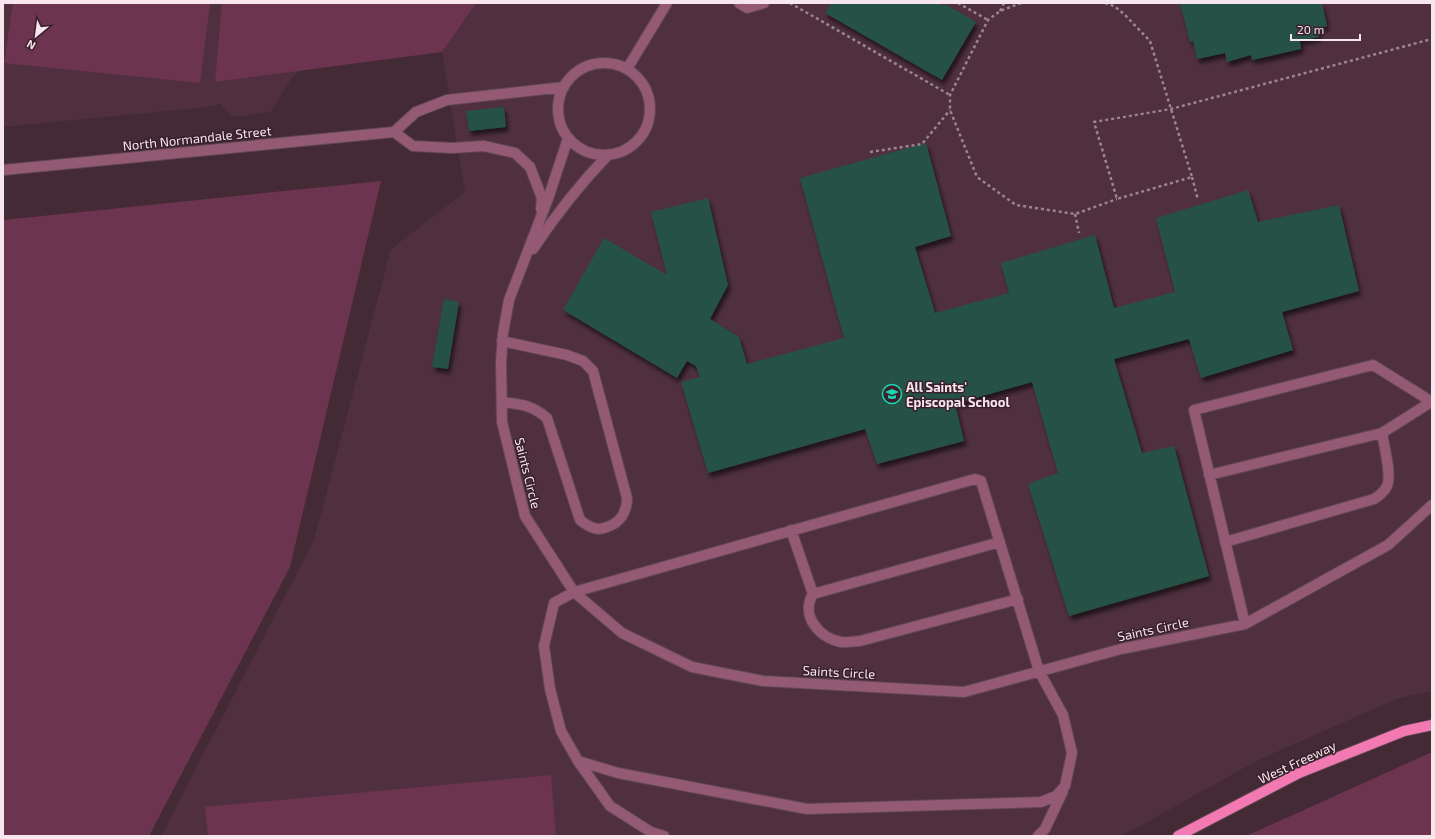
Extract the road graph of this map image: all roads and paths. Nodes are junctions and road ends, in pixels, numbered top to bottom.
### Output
1 (667, 3) edge
2 (739, 3) edge
3 (764, 3) edge
4 (790, 3) edge
5 (958, 3) edge
6 (1004, 3) edge
7 (1021, 3) edge
8 (1105, 3) edge
9 (1115, 5) edge
10 (1000, 11) junction
11 (988, 20) junction
12 (1432, 39) edge
13 (627, 69) junction
14 (564, 87) junction
15 (950, 96) junction
16 (1171, 109) junction
17 (950, 110) junction
18 (394, 132) junction
19 (568, 138) junction
20 (870, 152) dead end
21 (608, 155) junction
22 (3, 170) edge
23 (1192, 176) junction
24 (1117, 200) junction
25 (1198, 200) dead end
26 (1075, 214) junction
27 (539, 221) junction
28 (1079, 233) dead end
29 (523, 264) junction
30 (502, 342) junction
31 (502, 402) junction
32 (1432, 402) edge
33 (1382, 433) junction
34 (1209, 475) junction
35 (1432, 506) edge
36 (790, 530) junction
37 (1000, 542) junction
38 (1226, 542) junction
39 (574, 592) junction
40 (813, 594) junction
41 (1018, 599) junction
42 (1245, 624) junction
43 (1040, 671) junction
44 (1432, 724) edge
45 (578, 761) junction
46 (1065, 786) junction
47 (664, 836) edge
48 (1038, 836) edge
49 (1178, 836) edge

1 - 13 street
2 - 3 street
4 - 15 path
5 - 11 path
6 - 10 path
7 - 10 path
8 - 9 path
9 - 16 path
10 - 11 path
11 - 15 path
12 - 16 path
13 - 14 street
13 - 21 street
14 - 18 street
14 - 19 street
15 - 17 path
16 - 23 path
16 - 24 path
17 - 20 path
17 - 26 path
18 - 22 street, North Normandale Street
18 - 27 street
19 - 21 street
19 - 27 street, Saints Circle
21 - 29 street, Saints Circle
23 - 24 path
23 - 25 path
24 - 26 path
26 - 28 path
27 - 29 street, Saints Circle
29 - 30 street, Saints Circle
30 - 31 street, Saints Circle
30 - 31 street
31 - 39 street, Saints Circle
32 - 33 street
32 - 34 street
33 - 34 street
33 - 38 street
34 - 38 street
35 - 42 street, Saints Circle
36 - 37 street
36 - 39 street
36 - 40 street
37 - 40 street
37 - 41 street
38 - 42 street
39 - 43 street, Saints Circle
39 - 45 street
40 - 41 street
41 - 43 street
42 - 43 street, Saints Circle
43 - 46 street
44 - 49 main road, West Freeway
45 - 46 street
45 - 47 street
46 - 48 street

